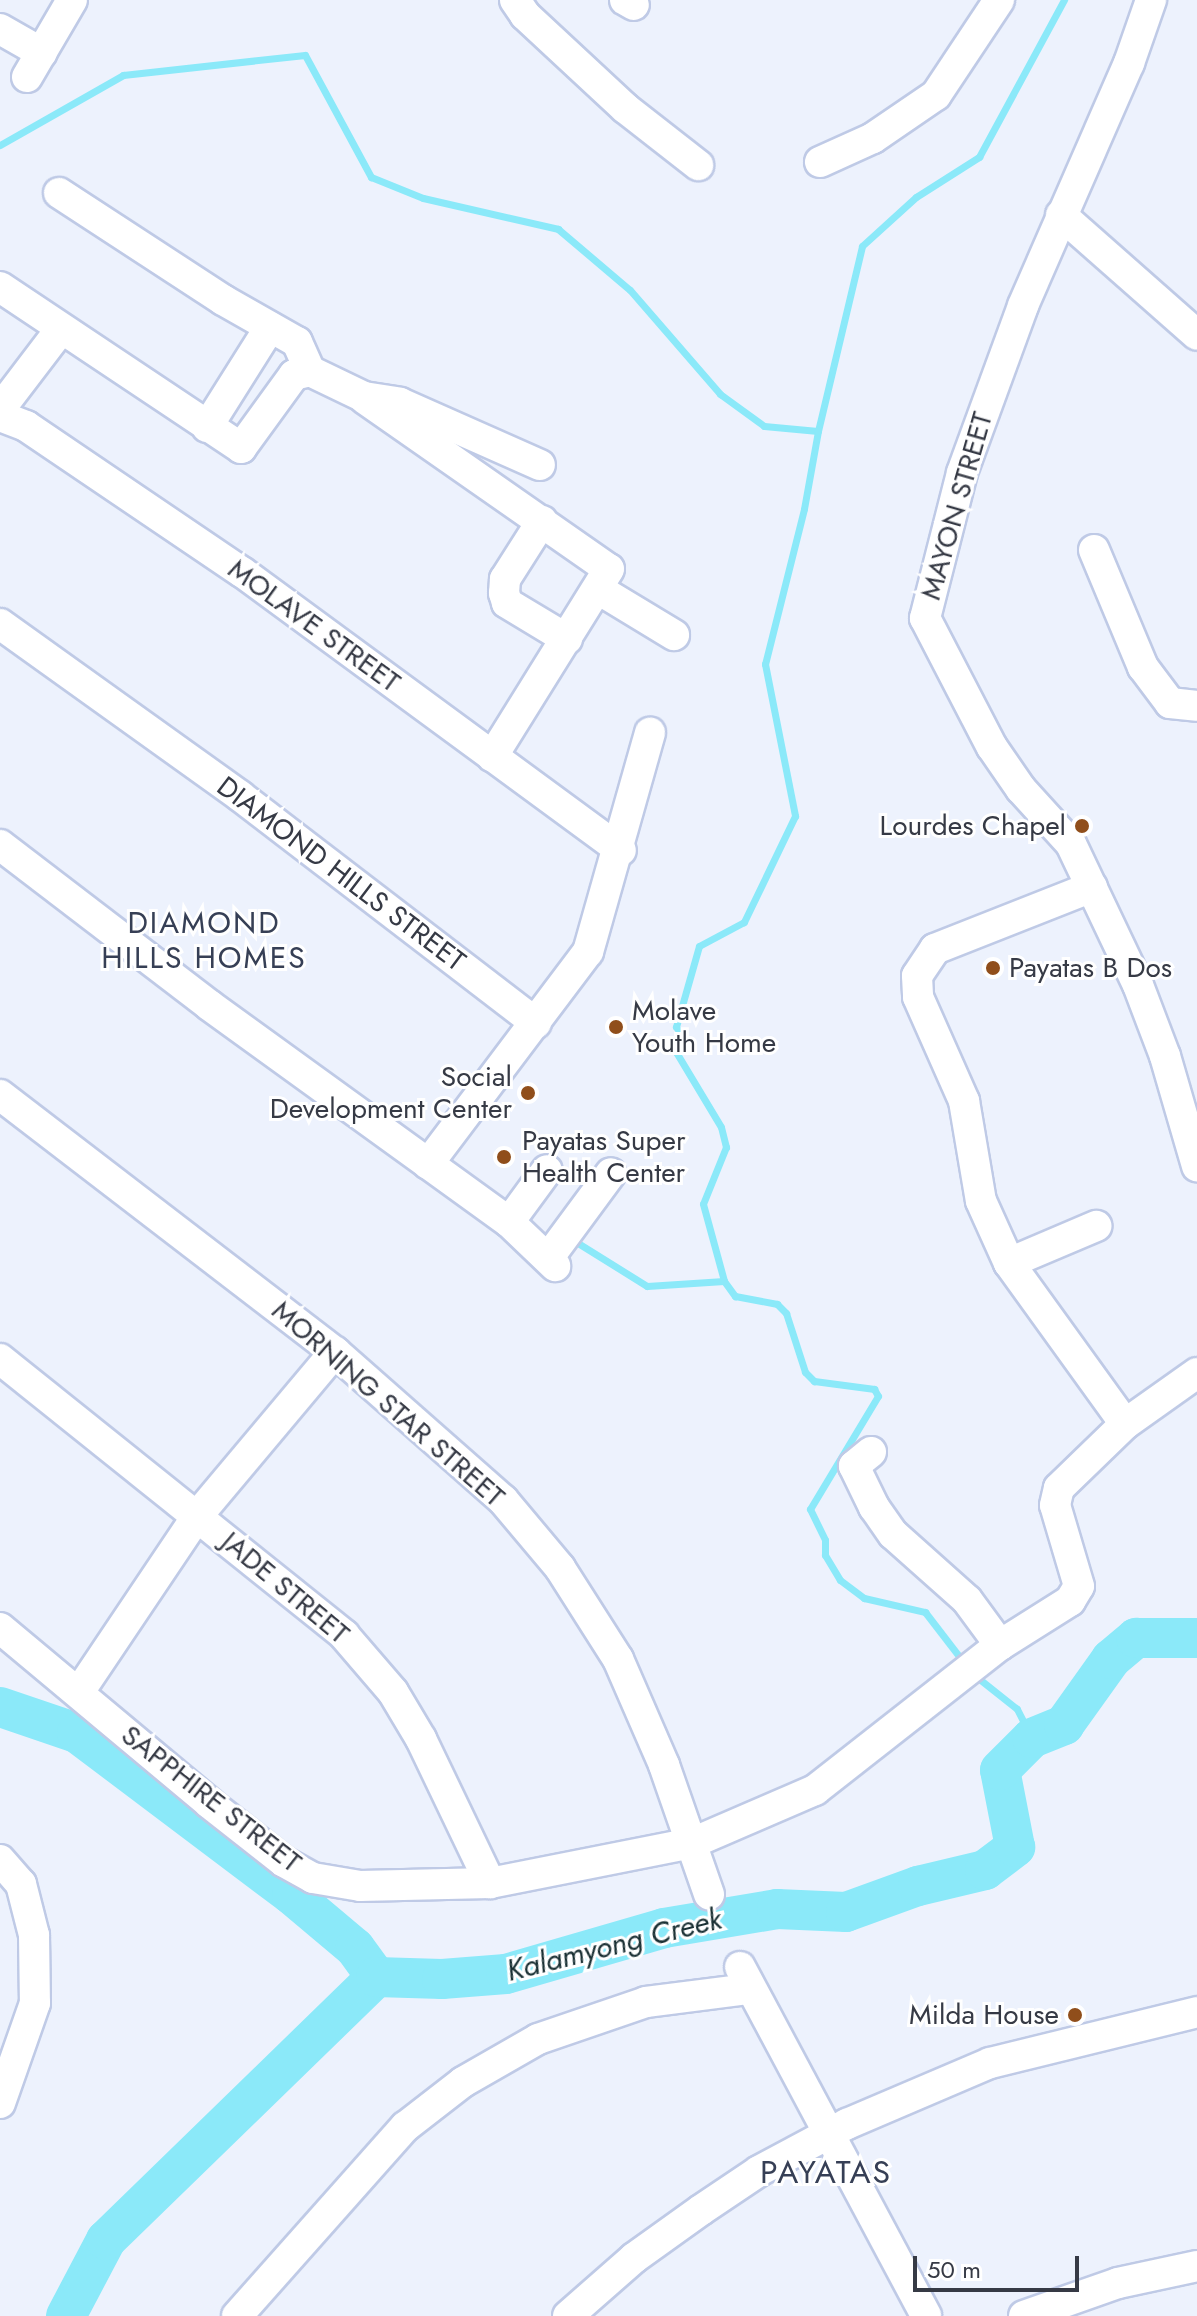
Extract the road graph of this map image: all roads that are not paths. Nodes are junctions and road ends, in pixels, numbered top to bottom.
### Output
1 (72, 0) edge
2 (515, 0) edge
3 (999, 0) edge
4 (1151, 0) edge
5 (0, 29) edge
6 (820, 162) dead end
7 (698, 165) dead end
8 (59, 193) dead end
9 (1061, 215) junction
10 (0, 287) edge
11 (270, 327) junction
12 (61, 329) junction
13 (1197, 335) edge
14 (302, 373) junction
15 (364, 397) junction
16 (0, 409) edge
17 (0, 416) edge
18 (207, 427) junction
19 (540, 465) dead end
20 (542, 521) junction
21 (1094, 550) dead end
22 (598, 589) junction
23 (0, 624) edge
24 (674, 635) dead end
25 (567, 639) junction
26 (1197, 706) edge
27 (650, 733) dead end
28 (492, 757) junction
29 (0, 845) edge
30 (621, 850) junction
31 (1092, 887) junction
32 (536, 1023) junction
33 (0, 1095) edge
34 (428, 1164) junction
35 (1197, 1166) edge
36 (547, 1170) dead end
37 (611, 1173) dead end
38 (509, 1222) junction
39 (1096, 1226) dead end
40 (1009, 1263) junction
41 (335, 1352) junction
42 (0, 1359) edge
43 (1197, 1373) edge
44 (1125, 1424) junction
45 (871, 1452) dead end
46 (198, 1515) junction
47 (0, 1628) edge
48 (981, 1660) junction
49 (79, 1692) junction
50 (692, 1843) junction
51 (0, 1860) edge
52 (490, 1883) junction
53 (709, 1894) dead end
54 (1197, 2012) edge
55 (0, 2102) edge
56 (829, 2133) junction
57 (1197, 2266) edge
58 (237, 2316) edge
59 (568, 2316) edge
60 (926, 2316) edge
61 (1024, 2316) edge

1 - 5 street
2 - 7 street
3 - 6 street
4 - 9 street, MAYON STREET
8 - 11 street
9 - 13 street
9 - 31 street, MAYON STREET
10 - 12 street
11 - 14 street
11 - 18 street
12 - 16 street
12 - 18 street
14 - 15 street
14 - 18 street
15 - 19 street
15 - 20 street
17 - 28 street, MOLAVE STREET
20 - 22 street
20 - 25 street
21 - 26 street
22 - 24 street
22 - 25 street
23 - 32 street, DIAMOND HILLS STREET
25 - 28 street
27 - 30 street
28 - 30 street, MOLAVE STREET
29 - 34 street
30 - 32 street
31 - 35 street, MAYON STREET
31 - 40 street
32 - 34 street
33 - 41 street, MORNING STAR STREET
34 - 38 street
36 - 38 street
37 - 38 street
39 - 40 street
40 - 44 street
41 - 46 street
41 - 50 street, MORNING STAR STREET
42 - 46 street, JADE STREET
43 - 44 street
44 - 48 street, SAPPHIRE STREET
45 - 48 street
46 - 49 street
46 - 52 street, JADE STREET
47 - 49 street, SAPPHIRE STREET
48 - 50 street, SAPPHIRE STREET
49 - 52 street, SAPPHIRE STREET
50 - 52 street, SAPPHIRE STREET
50 - 53 street, MORNING STAR STREET
51 - 55 street
54 - 56 street
56 - 58 street
56 - 59 street
56 - 60 street
57 - 61 street

